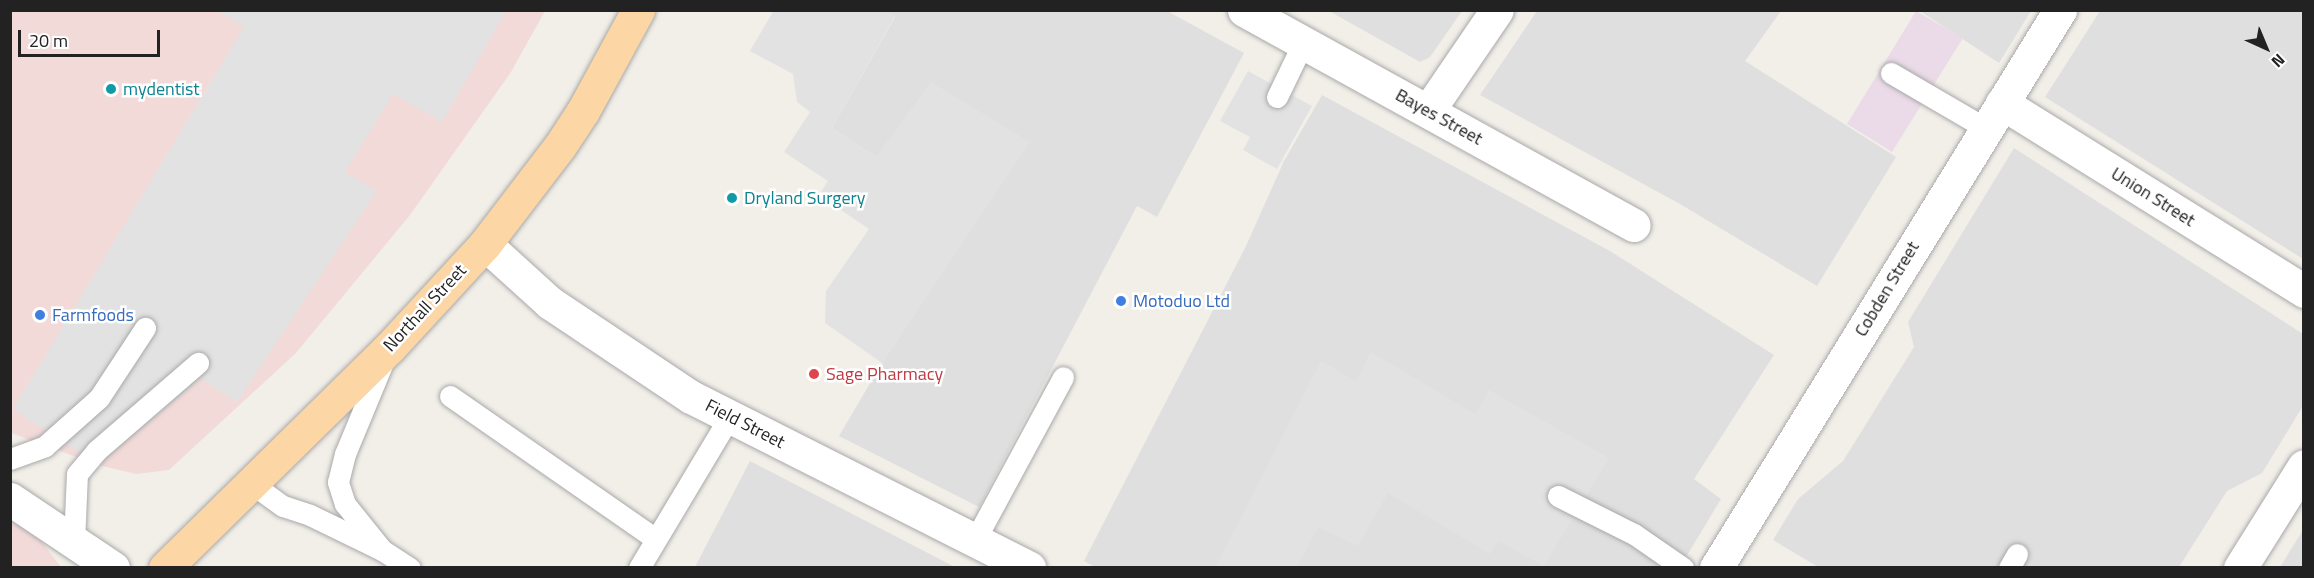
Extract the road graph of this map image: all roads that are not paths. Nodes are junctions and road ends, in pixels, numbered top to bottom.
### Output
1 (638, 10) edge
2 (1244, 10) edge
3 (1497, 10) edge
4 (2060, 10) edge
5 (1302, 43) junction
6 (1891, 73) dead end
7 (1277, 97) dead end
8 (1428, 111) junction
9 (1993, 116) junction
10 (1634, 225) dead end
11 (485, 244) junction
12 (2304, 291) edge
13 (145, 328) dead end
14 (390, 347) junction
15 (198, 363) dead end
16 (1063, 377) dead end
17 (450, 396) dead end
18 (730, 416) junction
19 (10, 459) edge
20 (2304, 466) edge
21 (251, 483) junction
22 (1558, 496) dead end
23 (10, 500) edge
24 (654, 538) junction
25 (975, 540) junction
26 (74, 542) junction
27 (382, 550) junction
28 (113, 567) edge
29 (165, 567) edge
30 (410, 567) edge
31 (639, 567) edge
32 (1026, 567) edge
33 (1683, 567) edge
34 (1716, 567) edge
35 (2240, 567) edge

1 - 11 main road, Northall Street
2 - 5 street, Bayes Street
3 - 8 street
4 - 9 street, Cobden Street
5 - 7 lane
5 - 8 street, Bayes Street
6 - 9 lane
8 - 10 street, Bayes Street
9 - 12 street, Union Street
9 - 34 street, Cobden Street
11 - 14 main road, Northall Street
11 - 18 street, Field Street
13 - 19 lane
14 - 21 main road, Northall Street
14 - 27 lane
15 - 26 lane
16 - 25 lane
17 - 24 lane
18 - 24 lane
18 - 25 street, Field Street
20 - 35 street
21 - 27 lane
21 - 29 main road, Northall Street
22 - 33 lane
23 - 26 street
24 - 31 lane
25 - 32 street, Field Street
26 - 28 street
27 - 30 lane

